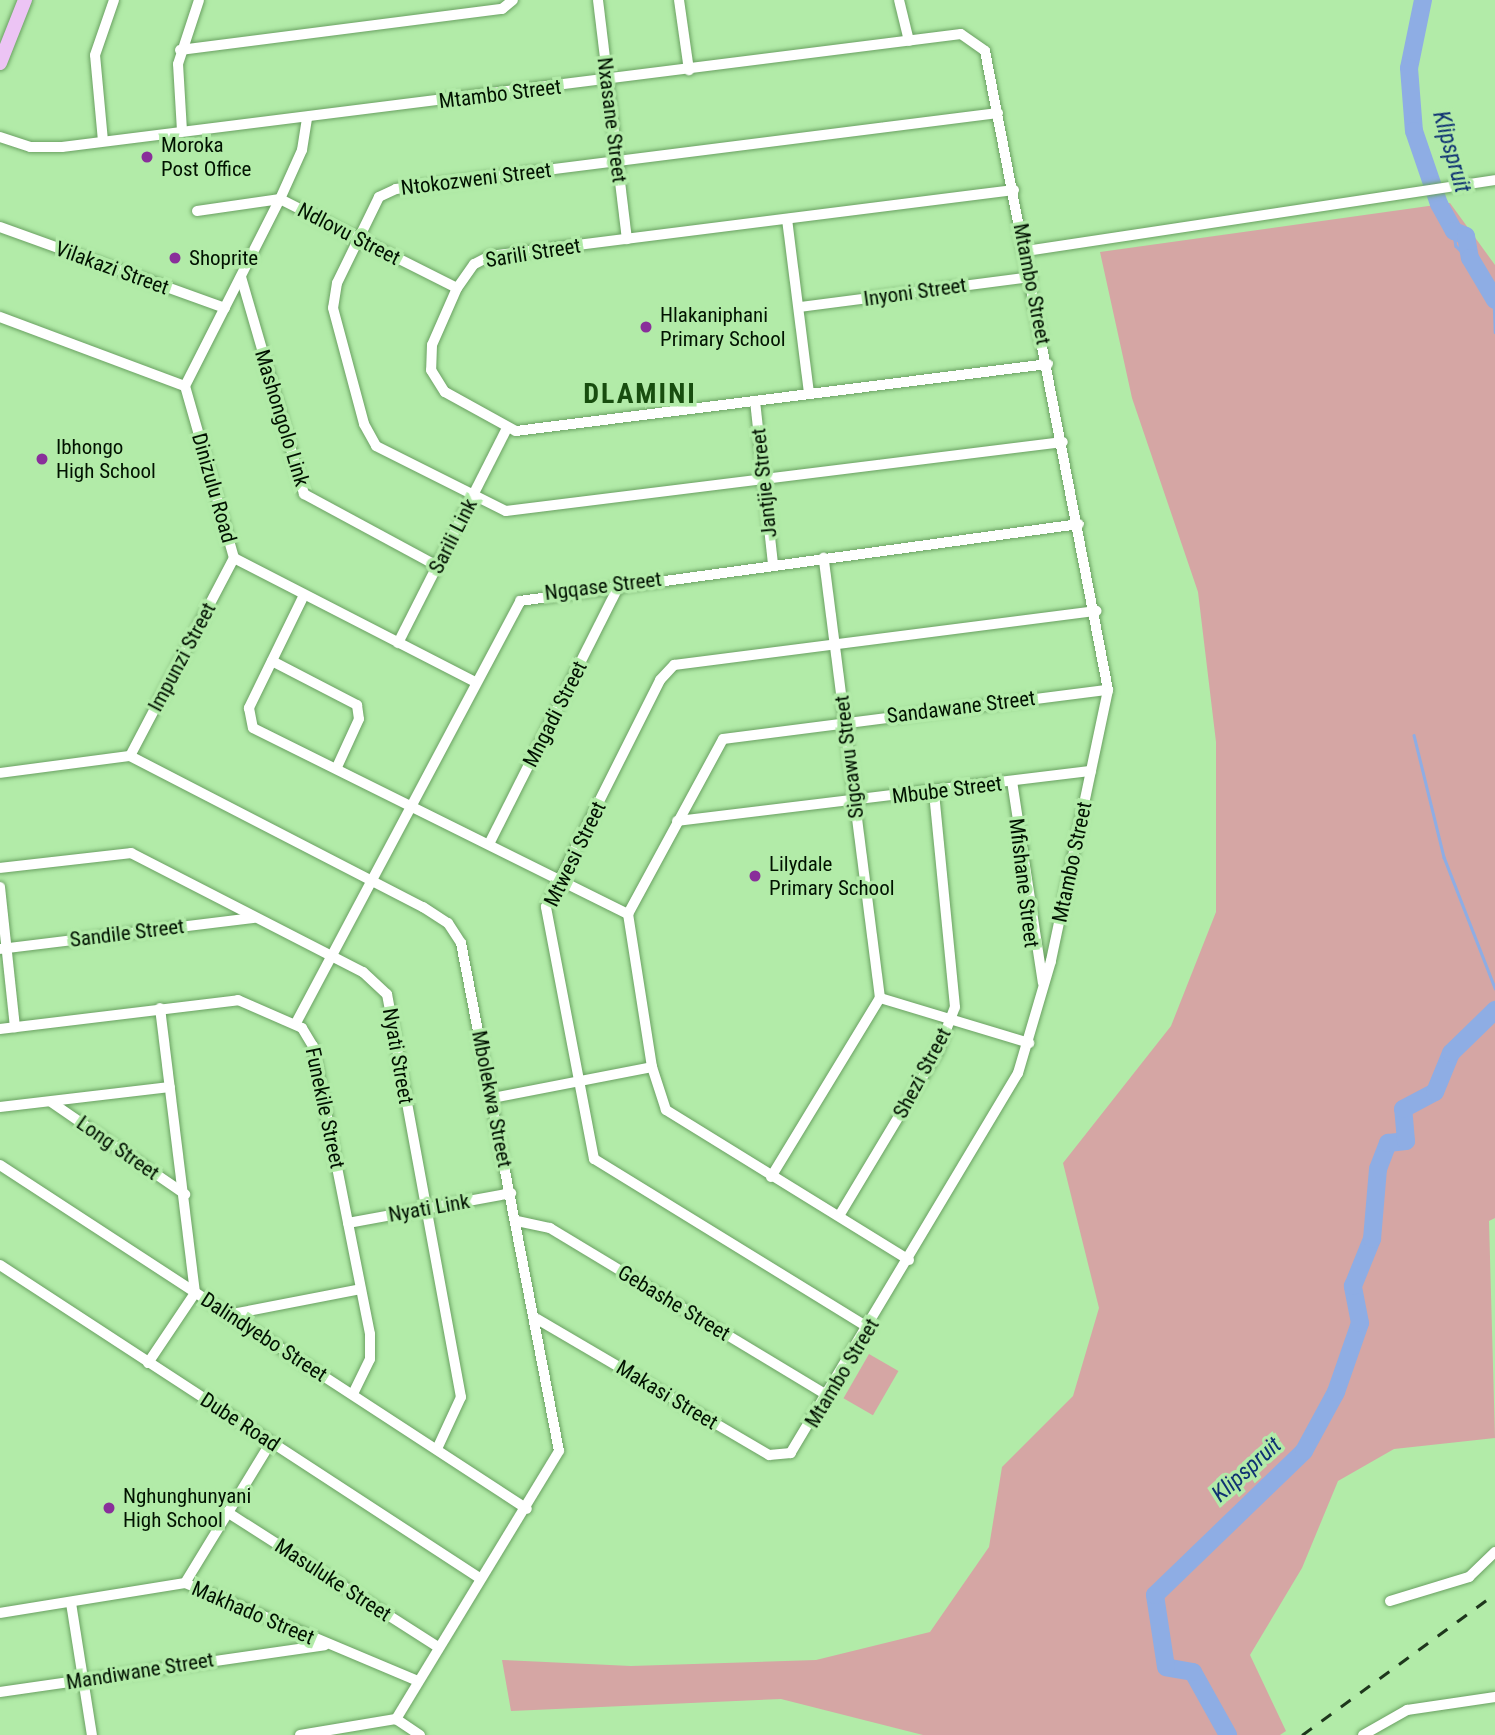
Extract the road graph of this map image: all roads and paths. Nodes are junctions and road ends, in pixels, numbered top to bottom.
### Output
1 (25, 0) edge
2 (114, 0) edge
3 (199, 0) edge
4 (513, 0) edge
5 (598, 0) edge
6 (679, 0) edge
7 (899, 0) edge
8 (909, 41) junction
9 (180, 50) junction
10 (0, 63) edge
11 (689, 70) junction
12 (607, 81) junction
13 (998, 113) junction
14 (307, 118) junction
15 (182, 131) junction
16 (0, 137) edge
17 (103, 141) junction
18 (617, 161) junction
19 (1495, 180) edge
20 (1014, 190) junction
21 (280, 199) junction
22 (197, 211) dead end
23 (787, 219) junction
24 (0, 227) edge
25 (627, 239) junction
26 (359, 240) junction
27 (1026, 251) junction
28 (241, 276) junction
29 (1031, 277) junction
30 (457, 288) junction
31 (800, 307) junction
32 (225, 308) junction
33 (0, 317) edge
34 (1048, 364) junction
35 (185, 386) junction
36 (809, 394) junction
37 (755, 401) junction
38 (507, 428) junction
39 (1063, 442) junction
40 (764, 480) junction
41 (472, 497) junction
42 (1080, 524) junction
43 (234, 558) junction
44 (824, 558) junction
45 (773, 565) junction
46 (438, 566) junction
47 (620, 584) junction
48 (304, 595) junction
49 (1097, 611) junction
50 (398, 643) junction
51 (835, 645) junction
52 (272, 661) junction
53 (475, 682) junction
54 (1108, 690) junction
55 (846, 722) junction
56 (130, 756) junction
57 (337, 767) junction
58 (1091, 771) junction
59 (0, 773) edge
60 (1012, 781) junction
61 (934, 791) junction
62 (854, 802) junction
63 (411, 804) junction
64 (677, 821) junction
65 (489, 844) junction
66 (0, 868) edge
67 (560, 878) junction
68 (372, 881) junction
69 (0, 887) edge
70 (628, 914) junction
71 (254, 918) junction
72 (3, 949) edge
73 (332, 956) junction
74 (1043, 983) junction
75 (880, 998) junction
76 (160, 1008) junction
77 (951, 1018) junction
78 (296, 1024) junction
79 (15, 1027) junction
80 (0, 1028) edge
81 (1028, 1043) junction
82 (652, 1067) junction
83 (576, 1083) junction
84 (170, 1087) junction
85 (494, 1098) junction
86 (51, 1102) junction
87 (0, 1107) edge
88 (0, 1165) edge
89 (771, 1177) junction
90 (510, 1193) junction
91 (185, 1194) junction
92 (424, 1208) junction
93 (839, 1216) junction
94 (517, 1220) junction
95 (348, 1223) junction
96 (909, 1260) junction
97 (0, 1265) edge
98 (361, 1289) junction
99 (195, 1293) junction
100 (227, 1315) junction
101 (537, 1319) junction
102 (869, 1328) junction
103 (148, 1363) junction
104 (353, 1394) junction
105 (828, 1396) junction
106 (271, 1442) junction
107 (799, 1446) joint
108 (437, 1449) junction
109 (527, 1509) junction
110 (228, 1513) junction
111 (1495, 1552) edge
112 (481, 1580) junction
113 (185, 1583) junction
114 (1390, 1601) dead end
115 (71, 1603) junction
116 (0, 1613) edge
117 (286, 1626) junction
118 (328, 1645) junction
119 (438, 1647) junction
120 (279, 1650) junction
121 (85, 1679) junction
122 (416, 1680) junction
123 (0, 1692) edge
124 (1495, 1698) edge
125 (396, 1719) junction
126 (92, 1735) edge
127 (300, 1735) edge
128 (420, 1735) edge
129 (1363, 1735) edge

1 - 10 main road
2 - 17 street
3 - 9 street
4 - 9 street
5 - 12 street, Nxasane Street
6 - 11 street
7 - 8 street
8 - 11 street, Mtambo Street
8 - 13 street, Mtambo Street
9 - 15 street
11 - 12 street, Mtambo Street
12 - 14 street, Mtambo Street
12 - 18 street, Nxasane Street
13 - 18 street, Ntokozweni Street
13 - 20 street, Mtambo Street
14 - 15 street, Mtambo Street
14 - 21 street
15 - 17 street, Mtambo Street
16 - 17 street, Mtambo Street
18 - 25 street, Nxasane Street
18 - 26 street, Ntokozweni Street
19 - 27 street
20 - 23 street, Sarili Street
20 - 27 street, Mtambo Street
21 - 22 street, Ndlovu Street
21 - 26 street, Ndlovu Street
21 - 28 street
23 - 25 street, Sarili Street
23 - 31 street
24 - 32 street, Vilakazi Street
25 - 30 street, Sarili Street
26 - 30 street, Ndlovu Street
26 - 41 street, Ntokozweni Street
27 - 29 street, Mtambo Street
28 - 32 street
28 - 46 street, Mashongolo Link
29 - 31 street, Inyoni Street
29 - 34 street, Mtambo Street
30 - 38 street, Sarili Street
31 - 36 street
32 - 35 street
33 - 35 street
34 - 36 street
34 - 39 street, Mtambo Street
35 - 43 street, Dinizulu Road
36 - 37 street
37 - 38 street
37 - 40 street, Jantjie Street
38 - 41 street, Sarili Link
39 - 40 street, Ntokozweni Street
39 - 42 street, Mtambo Street
40 - 41 street, Ntokozweni Street
40 - 45 street, Jantjie Street
41 - 46 street, Sarili Link
42 - 44 street, Ngqase Street
42 - 49 street, Mtambo Street
43 - 48 street, Dinizulu Road
43 - 56 street, Impunzi Street
44 - 45 street, Ngqase Street
44 - 51 street, Sigcawu Street
45 - 47 street, Ngqase Street
46 - 50 street, Sarili Link
47 - 53 street, Ngqase Street
47 - 65 street, Mngadi Street
48 - 50 street, Dinizulu Road
48 - 52 street
49 - 51 street, Mtwesi Street
49 - 54 street, Mtambo Street
50 - 53 street, Dinizulu Road
51 - 55 street, Sigcawu Street
51 - 67 street, Mtwesi Street
52 - 57 street
52 - 57 street
53 - 63 street, Ngqase Street
54 - 55 street, Sandawane Street
54 - 58 street, Mtambo Street
55 - 62 street, Sigcawu Street
55 - 64 street, Sandawane Street
56 - 59 street
56 - 68 street, Mbolekwa Street
57 - 63 street
58 - 60 street, Mbube Street
58 - 74 street, Mtambo Street
60 - 61 street, Mbube Street
60 - 74 street, Mfishane Street
61 - 62 street, Mbube Street
61 - 77 street, Shezi Street
62 - 64 street, Mbube Street
62 - 75 street, Sigcawu Street
63 - 65 street
63 - 68 street, Ngqase Street
64 - 70 street, Sandawane Street
65 - 67 street
66 - 71 street, Nyati Street
67 - 70 street
67 - 83 street, Mtwesi Street
68 - 73 street, Ngqase Street
68 - 85 street, Mbolekwa Street
69 - 72 street
70 - 82 street
71 - 72 street, Sandile Street
71 - 73 street, Nyati Street
72 - 79 street
73 - 78 street, Ngqase Street
73 - 92 street, Nyati Street
74 - 81 street, Mtambo Street
75 - 77 street
75 - 89 street
76 - 78 street, Funekile Street
76 - 79 street, Funekile Street
76 - 84 street, Long Street
77 - 81 street
77 - 93 street, Shezi Street
78 - 95 street, Funekile Street
79 - 80 street, Funekile Street
81 - 96 street, Mtambo Street
82 - 83 street
82 - 89 street
83 - 85 street
83 - 102 street, Mtwesi Street
84 - 86 street, Long Street
84 - 91 street, Long Street
85 - 90 street, Mbolekwa Street
86 - 87 street, Long Street
86 - 91 street, Long Street
88 - 99 street, Dalindyebo Street
89 - 93 street
90 - 92 street, Nyati Link
90 - 94 street, Mbolekwa Street
91 - 99 street, Long Street
92 - 95 street, Nyati Link
92 - 108 street, Nyati Street
93 - 96 street
94 - 101 street, Mbolekwa Street
94 - 105 street, Gebashe Street
95 - 98 street, Funekile Street
96 - 102 street, Mtambo Street
97 - 103 street, Dube Road
98 - 100 street
98 - 104 street, Funekile Street
99 - 100 street, Dalindyebo Street
99 - 103 street
100 - 104 street, Dalindyebo Street
101 - 107 street, Makasi Street
101 - 109 street, Mbolekwa Street
102 - 105 street, Mtambo Street
103 - 106 street, Dube Road
104 - 108 street, Dalindyebo Street
105 - 107 street, Mtambo Street
106 - 110 street
106 - 112 street, Dube Road
108 - 109 street, Dalindyebo Street
109 - 112 street, Mbolekwa Street
110 - 113 street
110 - 119 street, Masuluke Street
111 - 114 street
112 - 119 street, Mbolekwa Street
113 - 115 street, Makhado Street
113 - 117 street, Makhado Street
115 - 116 street, Makhado Street
115 - 121 street
117 - 118 street, Makhado Street
117 - 120 street
118 - 120 street, Mandiwane Street
118 - 122 street, Makhado Street
119 - 122 street, Mbolekwa Street
120 - 121 street, Mandiwane Street
121 - 123 street, Mandiwane Street
121 - 126 street
122 - 125 street, Mbolekwa Street
124 - 129 street
125 - 127 street
125 - 128 street

